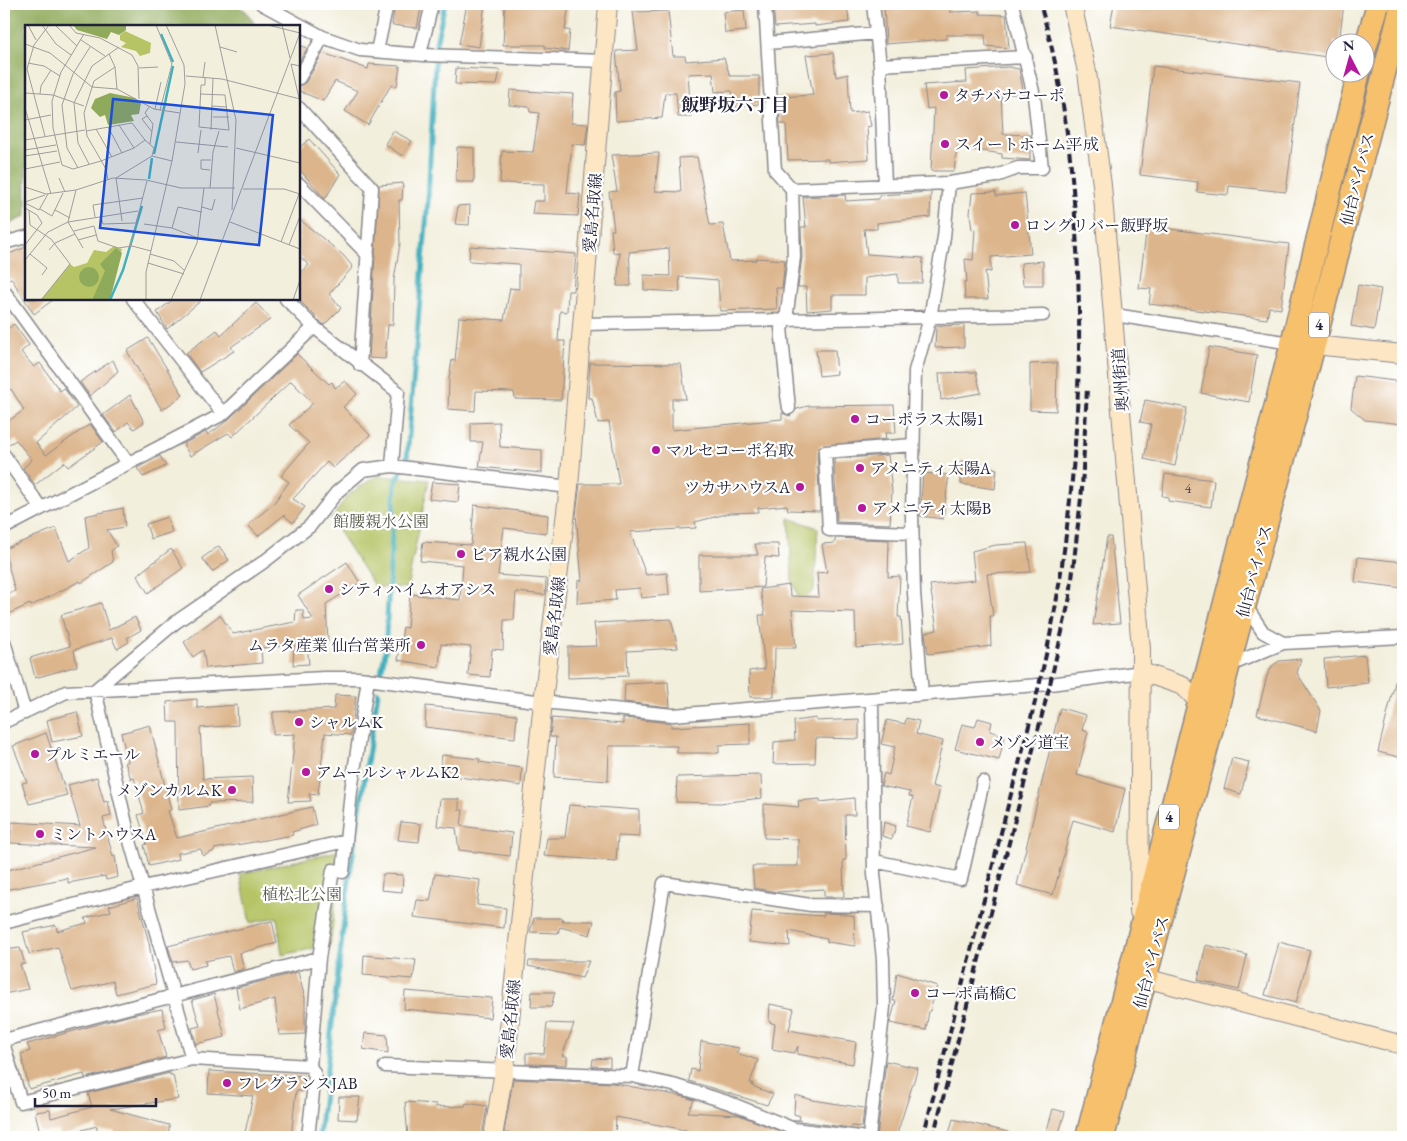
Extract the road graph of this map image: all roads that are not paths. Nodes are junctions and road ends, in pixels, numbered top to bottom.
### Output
1 (262, 4) edge
2 (387, 4) edge
3 (432, 4) edge
4 (608, 4) edge
5 (765, 4) edge
6 (873, 4) edge
7 (1012, 4) edge
8 (1072, 4) edge
9 (1378, 4) edge
10 (1402, 4) edge
11 (300, 25) edge
12 (300, 25) edge
13 (1370, 32) edge
14 (876, 33) junction
15 (323, 38) junction
16 (768, 43) junction
17 (377, 52) junction
18 (422, 55) junction
19 (1026, 56) junction
20 (604, 61) junction
21 (880, 65) junction
22 (300, 76) edge
23 (1357, 82) edge
24 (303, 123) edge
25 (949, 183) junction
26 (885, 184) junction
27 (300, 185) edge
28 (792, 189) junction
29 (25, 237) edge
30 (4, 243) edge
31 (368, 255) junction
32 (4, 291) edge
33 (134, 300) edge
34 (287, 300) edge
35 (1043, 315) dead end
36 (1115, 315) junction
37 (930, 318) junction
38 (786, 320) junction
39 (583, 324) junction
40 (314, 327) junction
41 (1292, 344) junction
42 (1314, 345) junction
43 (1403, 354) edge
44 (360, 365) junction
45 (787, 395) dead end
46 (223, 414) junction
47 (912, 445) junction
48 (4, 455) edge
49 (128, 463) junction
50 (392, 466) junction
51 (569, 487) junction
52 (41, 508) junction
53 (4, 528) edge
54 (912, 533) junction
55 (1245, 605) junction
56 (1403, 637) edge
57 (4, 641) edge
58 (1283, 643) junction
59 (1230, 665) junction
60 (1142, 672) junction
61 (1206, 676) junction
62 (368, 679) junction
63 (95, 690) junction
64 (922, 694) junction
65 (872, 699) junction
66 (1200, 700) junction
67 (543, 702) junction
68 (25, 713) junction
69 (4, 722) edge
70 (983, 782) dead end
71 (346, 841) junction
72 (874, 861) junction
73 (143, 887) junction
74 (878, 906) junction
75 (4, 923) edge
76 (1138, 932) junction
77 (319, 958) junction
78 (1138, 977) junction
79 (174, 994) junction
80 (4, 1040) edge
81 (1403, 1045) edge
82 (4, 1046) edge
83 (192, 1059) junction
84 (310, 1066) junction
85 (386, 1066) dead end
86 (504, 1072) junction
87 (632, 1076) junction
88 (308, 1137) edge
89 (493, 1137) edge
90 (860, 1137) edge
91 (869, 1137) edge
92 (1086, 1137) edge
93 (1103, 1137) edge

1 - 11 street
2 - 17 street
3 - 18 street
4 - 20 main road, 愛島名取線
5 - 16 street
6 - 14 street
7 - 19 street
8 - 36 main road, 奥州街道
9 - 13 highway
10 - 42 highway, 仙台バイパス / 4
12 - 15 street
14 - 16 street
14 - 21 street
15 - 17 street
15 - 22 street
16 - 28 street
17 - 18 street
18 - 20 street
19 - 21 street
19 - 25 street
20 - 39 main road, 愛島名取線
21 - 26 street
23 - 41 highway, 仙台バイパス / 4
24 - 31 street
25 - 26 street
25 - 37 street
26 - 28 street
27 - 31 street
28 - 38 street
29 - 30 street
31 - 44 street
32 - 49 street
33 - 46 street
34 - 40 street
35 - 37 street
36 - 41 street
36 - 60 main road, 奥州街道
37 - 38 street
37 - 47 street
38 - 39 street
38 - 45 street
39 - 51 main road, 愛島名取線
40 - 44 street
40 - 46 street
41 - 42 street
41 - 61 highway, 仙台バイパス / 4
42 - 43 main road
42 - 55 highway, 仙台バイパス / 4
44 - 50 street
46 - 49 street
47 - 54 street
47 - 54 street
48 - 52 street
49 - 52 street
50 - 51 street
50 - 63 street
51 - 67 main road, 愛島名取線
52 - 53 street
54 - 64 street
55 - 58 street
55 - 59 highway, 仙台バイパス / 4
56 - 58 street
57 - 68 street
58 - 59 street
59 - 61 street
59 - 66 highway, 仙台バイパス / 4
60 - 64 street
60 - 66 main road
60 - 76 main road, 奥州街道
61 - 66 highway, 仙台バイパス / 4
62 - 63 street
62 - 67 street
62 - 71 street
63 - 68 street
63 - 73 street
64 - 65 street
65 - 67 street
65 - 72 street
66 - 76 highway, 仙台バイパス / 4
66 - 78 highway, 仙台バイパス / 4
67 - 86 main road, 愛島名取線
68 - 69 street
70 - 72 street
71 - 73 street
71 - 77 street
72 - 74 street
73 - 75 street
73 - 79 street
74 - 87 street
74 - 91 street
76 - 78 highway, 仙台バイパス / 4
77 - 79 street
77 - 84 street
78 - 81 main road
78 - 92 highway, 仙台バイパス / 4
78 - 93 highway, 仙台バイパス / 4
79 - 80 street
79 - 83 street
82 - 83 street
83 - 84 street
84 - 88 street
85 - 86 street
86 - 87 street
86 - 89 main road, 愛島名取線
87 - 90 street

